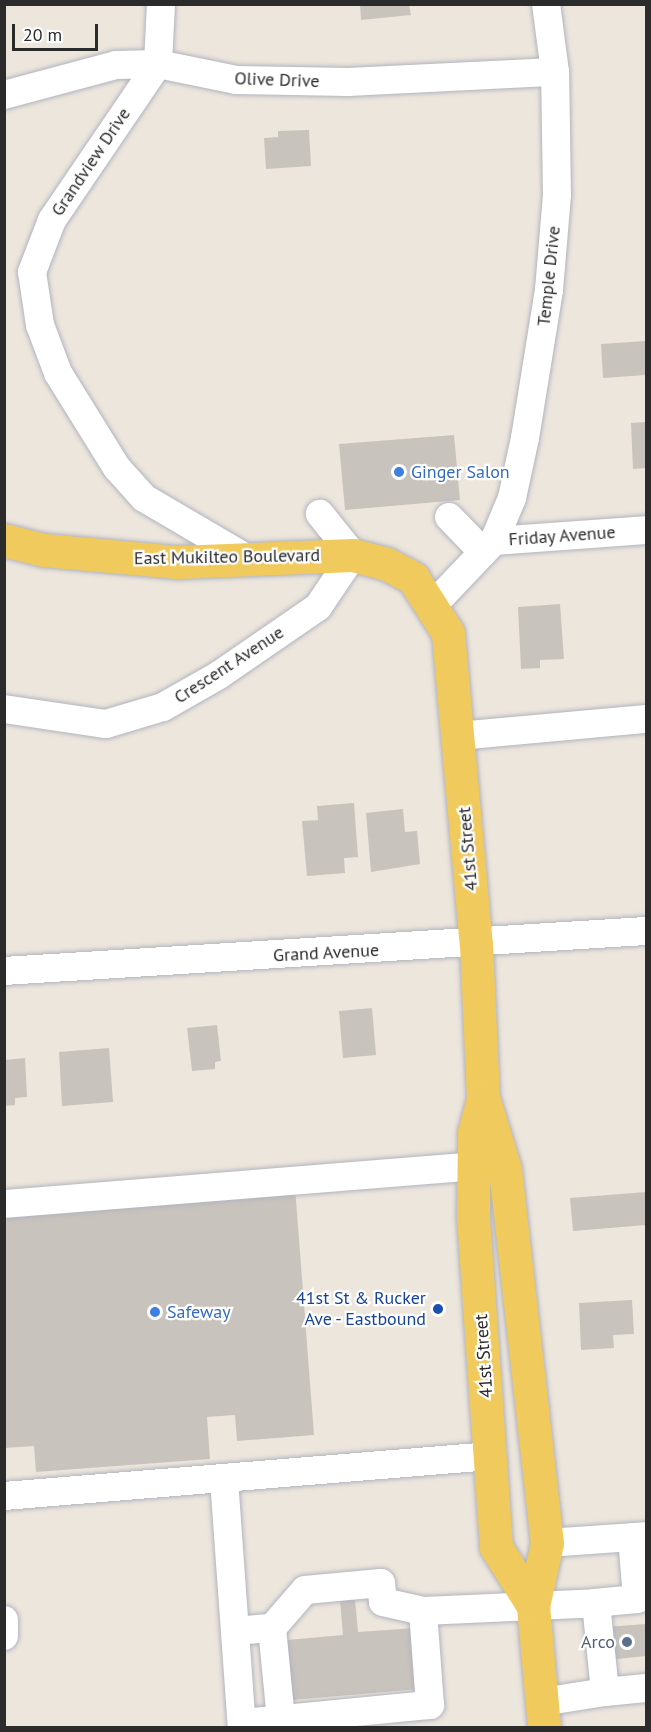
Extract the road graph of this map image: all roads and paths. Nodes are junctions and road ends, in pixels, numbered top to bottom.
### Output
1 (161, 4) edge
2 (546, 4) edge
3 (158, 64) junction
4 (555, 72) junction
5 (4, 95) edge
6 (320, 513) dead end
7 (449, 517) dead end
8 (646, 530) edge
9 (4, 540) edge
10 (488, 547) junction
11 (353, 555) junction
12 (248, 559) junction
13 (433, 605) junction
14 (4, 709) edge
15 (646, 719) edge
16 (458, 736) junction
17 (646, 931) edge
18 (476, 944) junction
19 (4, 970) edge
20 (483, 1097) junction
21 (472, 1166) junction
22 (4, 1204) edge
23 (524, 1356) junction
24 (484, 1359) junction
25 (490, 1456) junction
26 (224, 1479) junction
27 (4, 1496) edge
28 (639, 1537) edge
29 (547, 1543) junction
30 (642, 1598) edge
31 (594, 1603) junction
32 (533, 1606) junction
33 (423, 1611) junction
34 (4, 1620) edge
35 (272, 1628) junction
36 (235, 1631) junction
37 (4, 1636) edge
38 (646, 1688) edge
39 (605, 1692) junction
40 (543, 1715) edge
41 (281, 1719) junction
42 (242, 1725) edge

1 - 3 street
2 - 4 street, Temple Drive
3 - 4 street, Olive Drive
3 - 5 street, Olive Drive
3 - 12 street, Grandview Drive
4 - 10 street, Temple Drive
6 - 11 street
7 - 10 street
8 - 10 street, Friday Avenue
9 - 12 main road, East Mukilteo Boulevard
10 - 13 street, Friday Avenue
11 - 12 main road, East Mukilteo Boulevard
11 - 13 main road, East Mukilteo Boulevard
11 - 14 street, Crescent Avenue
13 - 16 main road, 41st Street
15 - 16 street
16 - 18 main road, 41st Street
17 - 18 street, Grand Avenue
18 - 19 street, Grand Avenue
18 - 20 main road, 41st Street
20 - 21 main road, 41st Street
20 - 23 main road, 41st Street
21 - 22 street
21 - 24 main road, 41st Street
23 - 24 main road
23 - 29 main road, 41st Street
24 - 25 main road, 41st Street
25 - 26 street
25 - 32 main road, 41st Street
26 - 27 street
26 - 36 street
28 - 29 street
28 - 30 street
29 - 32 main road, 41st Street
30 - 31 street
31 - 32 street
31 - 39 street
32 - 33 street
32 - 40 main road, 41st Street
33 - 35 street
33 - 41 street
34 - 37 street
35 - 36 street
35 - 41 street
36 - 42 street
38 - 39 street
39 - 40 street
41 - 42 street

